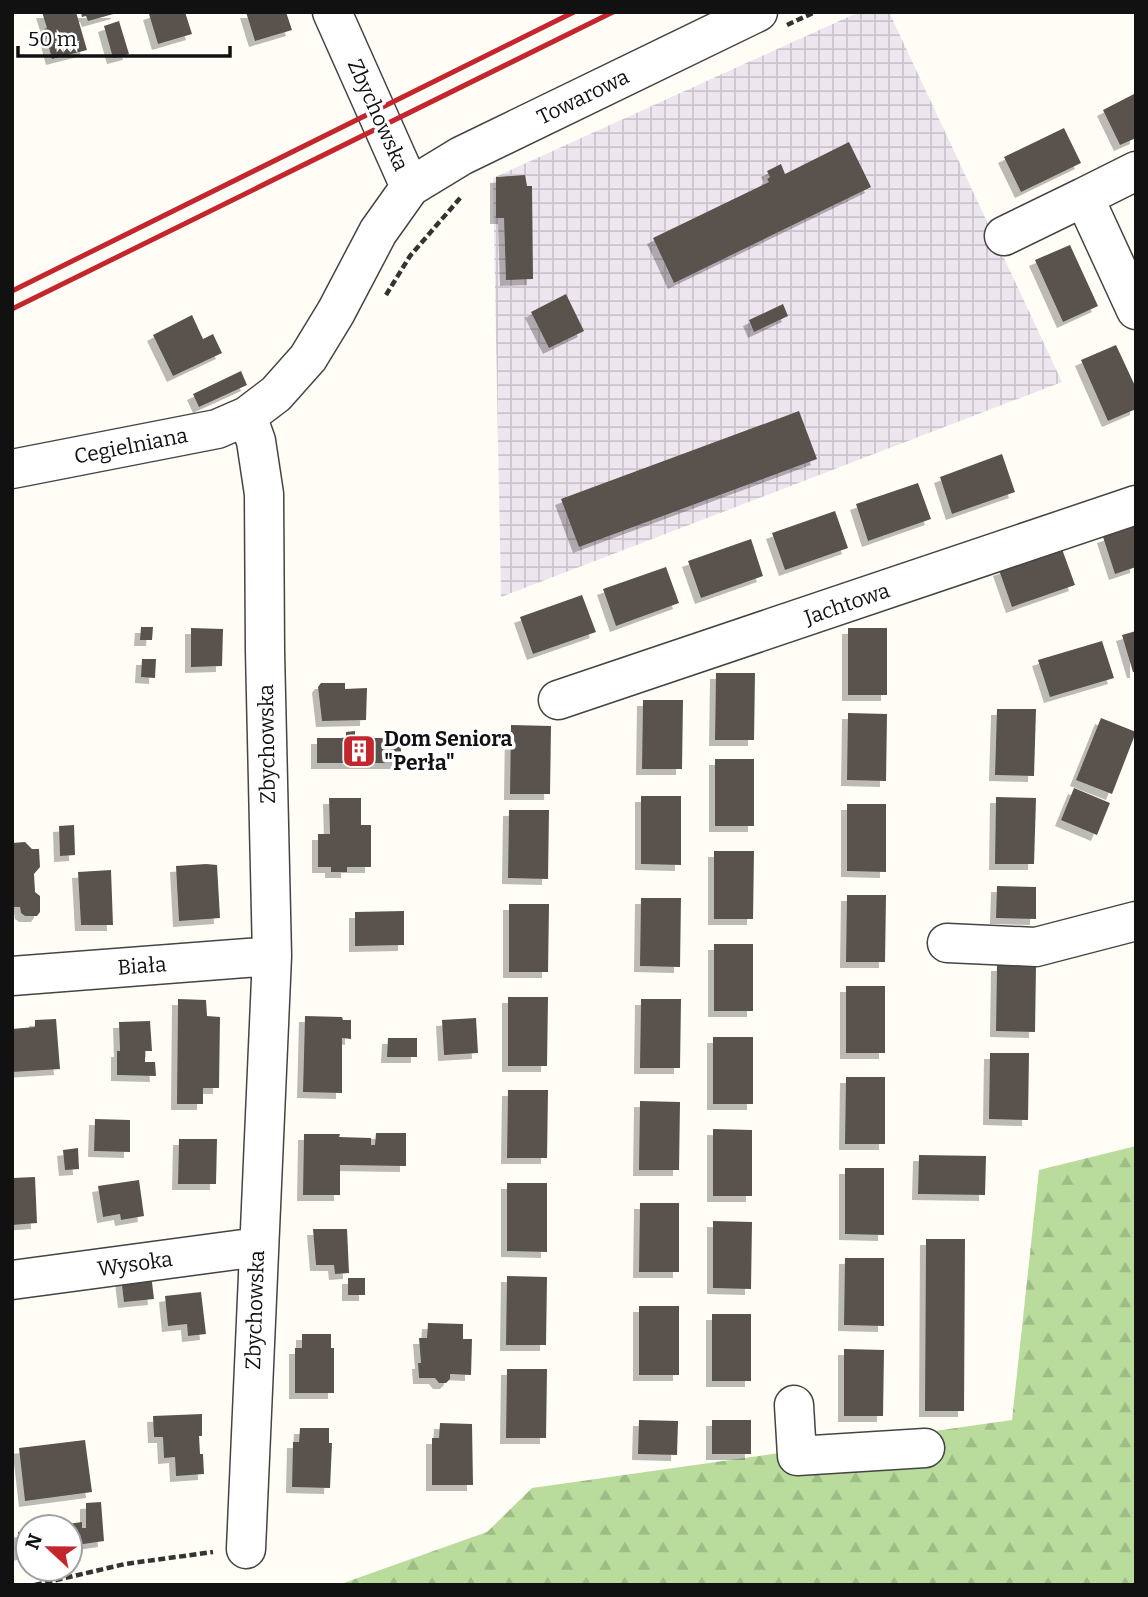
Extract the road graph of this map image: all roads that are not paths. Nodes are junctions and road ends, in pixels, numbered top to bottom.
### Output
1 (332, 12) edge
2 (769, 20) edge
3 (1136, 171) edge
4 (410, 187) junction
5 (1084, 197) junction
6 (1004, 236) dead end
7 (1136, 310) edge
8 (247, 416) junction
9 (12, 469) edge
10 (1136, 505) edge
11 (558, 700) dead end
12 (1136, 921) edge
13 (947, 943) dead end
14 (272, 956) junction
15 (12, 976) edge
16 (258, 1247) junction
17 (12, 1280) edge
18 (794, 1405) dead end
19 (925, 1448) dead end
20 (246, 1549) road end

1 - 4 street, Zbychowska
2 - 4 street, Towarowa
3 - 5 street
4 - 8 street, Zbychowska
5 - 6 street
5 - 7 street
8 - 9 street, Cegielniana
8 - 14 street, Zbychowska
10 - 11 street, Jachtowa
12 - 13 street
14 - 15 street, Biała
14 - 16 street, Zbychowska
16 - 17 street, Wysoka
16 - 20 street, Zbychowska
18 - 19 street

